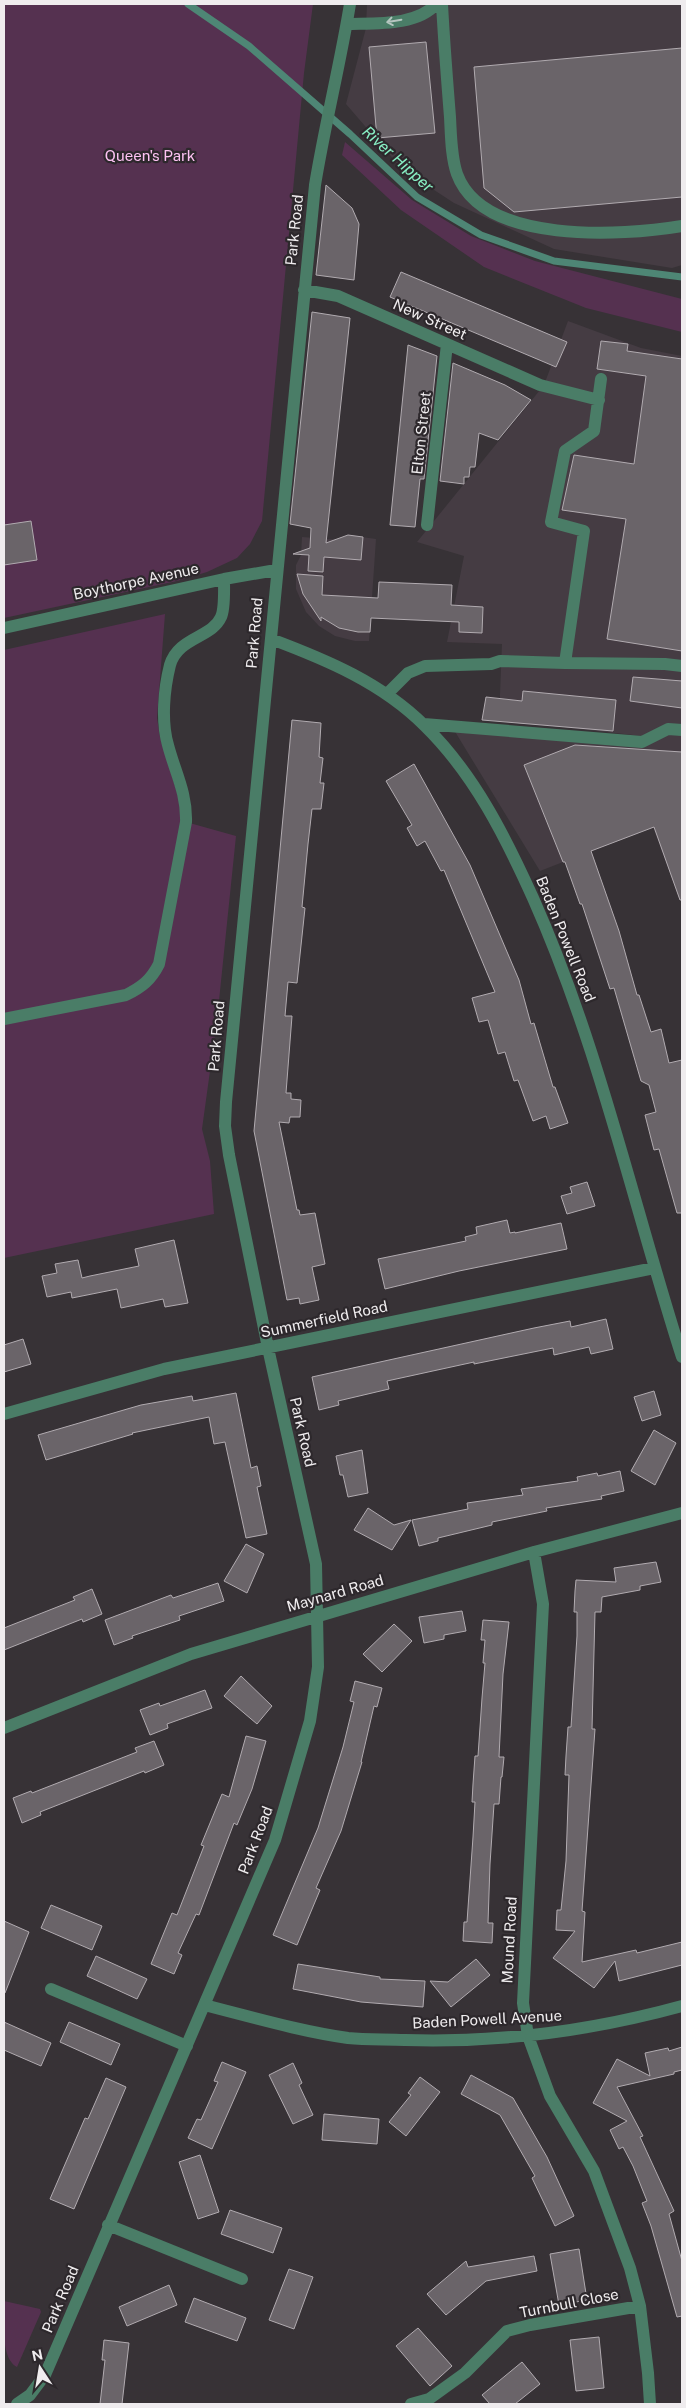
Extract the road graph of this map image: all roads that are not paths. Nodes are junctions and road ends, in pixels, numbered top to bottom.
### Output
1 (350, 4) edge
2 (436, 4) edge
3 (442, 4) edge
4 (347, 24) junction
5 (681, 227) edge
6 (304, 290) junction
7 (447, 344) junction
8 (601, 379) dead end
9 (599, 400) junction
10 (427, 525) dead end
11 (276, 570) junction
12 (224, 578) junction
13 (4, 628) edge
14 (271, 639) junction
15 (565, 662) junction
16 (682, 666) edge
17 (388, 694) junction
18 (424, 724) junction
19 (682, 730) edge
20 (4, 1019) edge
21 (654, 1268) junction
22 (268, 1348) junction
23 (682, 1358) edge
24 (4, 1414) edge
25 (682, 1513) edge
26 (534, 1552) junction
27 (317, 1615) junction
28 (4, 1728) edge
29 (51, 1989) dead end
30 (204, 2005) junction
31 (682, 2006) edge
32 (528, 2036) junction
33 (187, 2046) junction
34 (108, 2225) junction
35 (242, 2279) dead end
36 (640, 2306) junction
37 (16, 2404) edge
38 (411, 2404) edge
39 (650, 2404) edge

1 - 4 street, Park Road
2 -> 4 street
3 - 5 street
4 - 6 street, Park Road
6 - 7 street, New Street
6 - 11 street, Park Road
7 - 9 street, New Street
7 - 10 street, Elton Street
8 - 9 street
9 - 15 street
11 - 12 street, Boythorpe Avenue
11 - 14 street, Park Road
12 - 13 street, Boythorpe Avenue
12 - 20 street
14 - 17 street, Baden Powell Road
14 - 22 street, Park Road
15 - 16 street
15 - 17 street
17 - 18 street, Baden Powell Road
18 - 19 street
18 - 21 street, Baden Powell Road
21 - 22 street, Summerfield Road
21 - 23 street, Baden Powell Road
22 - 24 street, Summerfield Road
22 - 27 street, Park Road
25 - 26 street, Maynard Road
26 - 27 street, Maynard Road
26 - 32 street, Mound Road
27 - 28 street, Maynard Road
27 - 30 street, Park Road
29 - 33 street
30 - 32 street, Baden Powell Avenue
30 - 33 street, Park Road
31 - 32 street, Baden Powell Avenue
32 - 36 street, Mound Road
33 - 34 street, Park Road
34 - 35 street
34 - 37 street, Park Road
36 - 38 street, Turnbull Close
36 - 39 street, Mound Road

